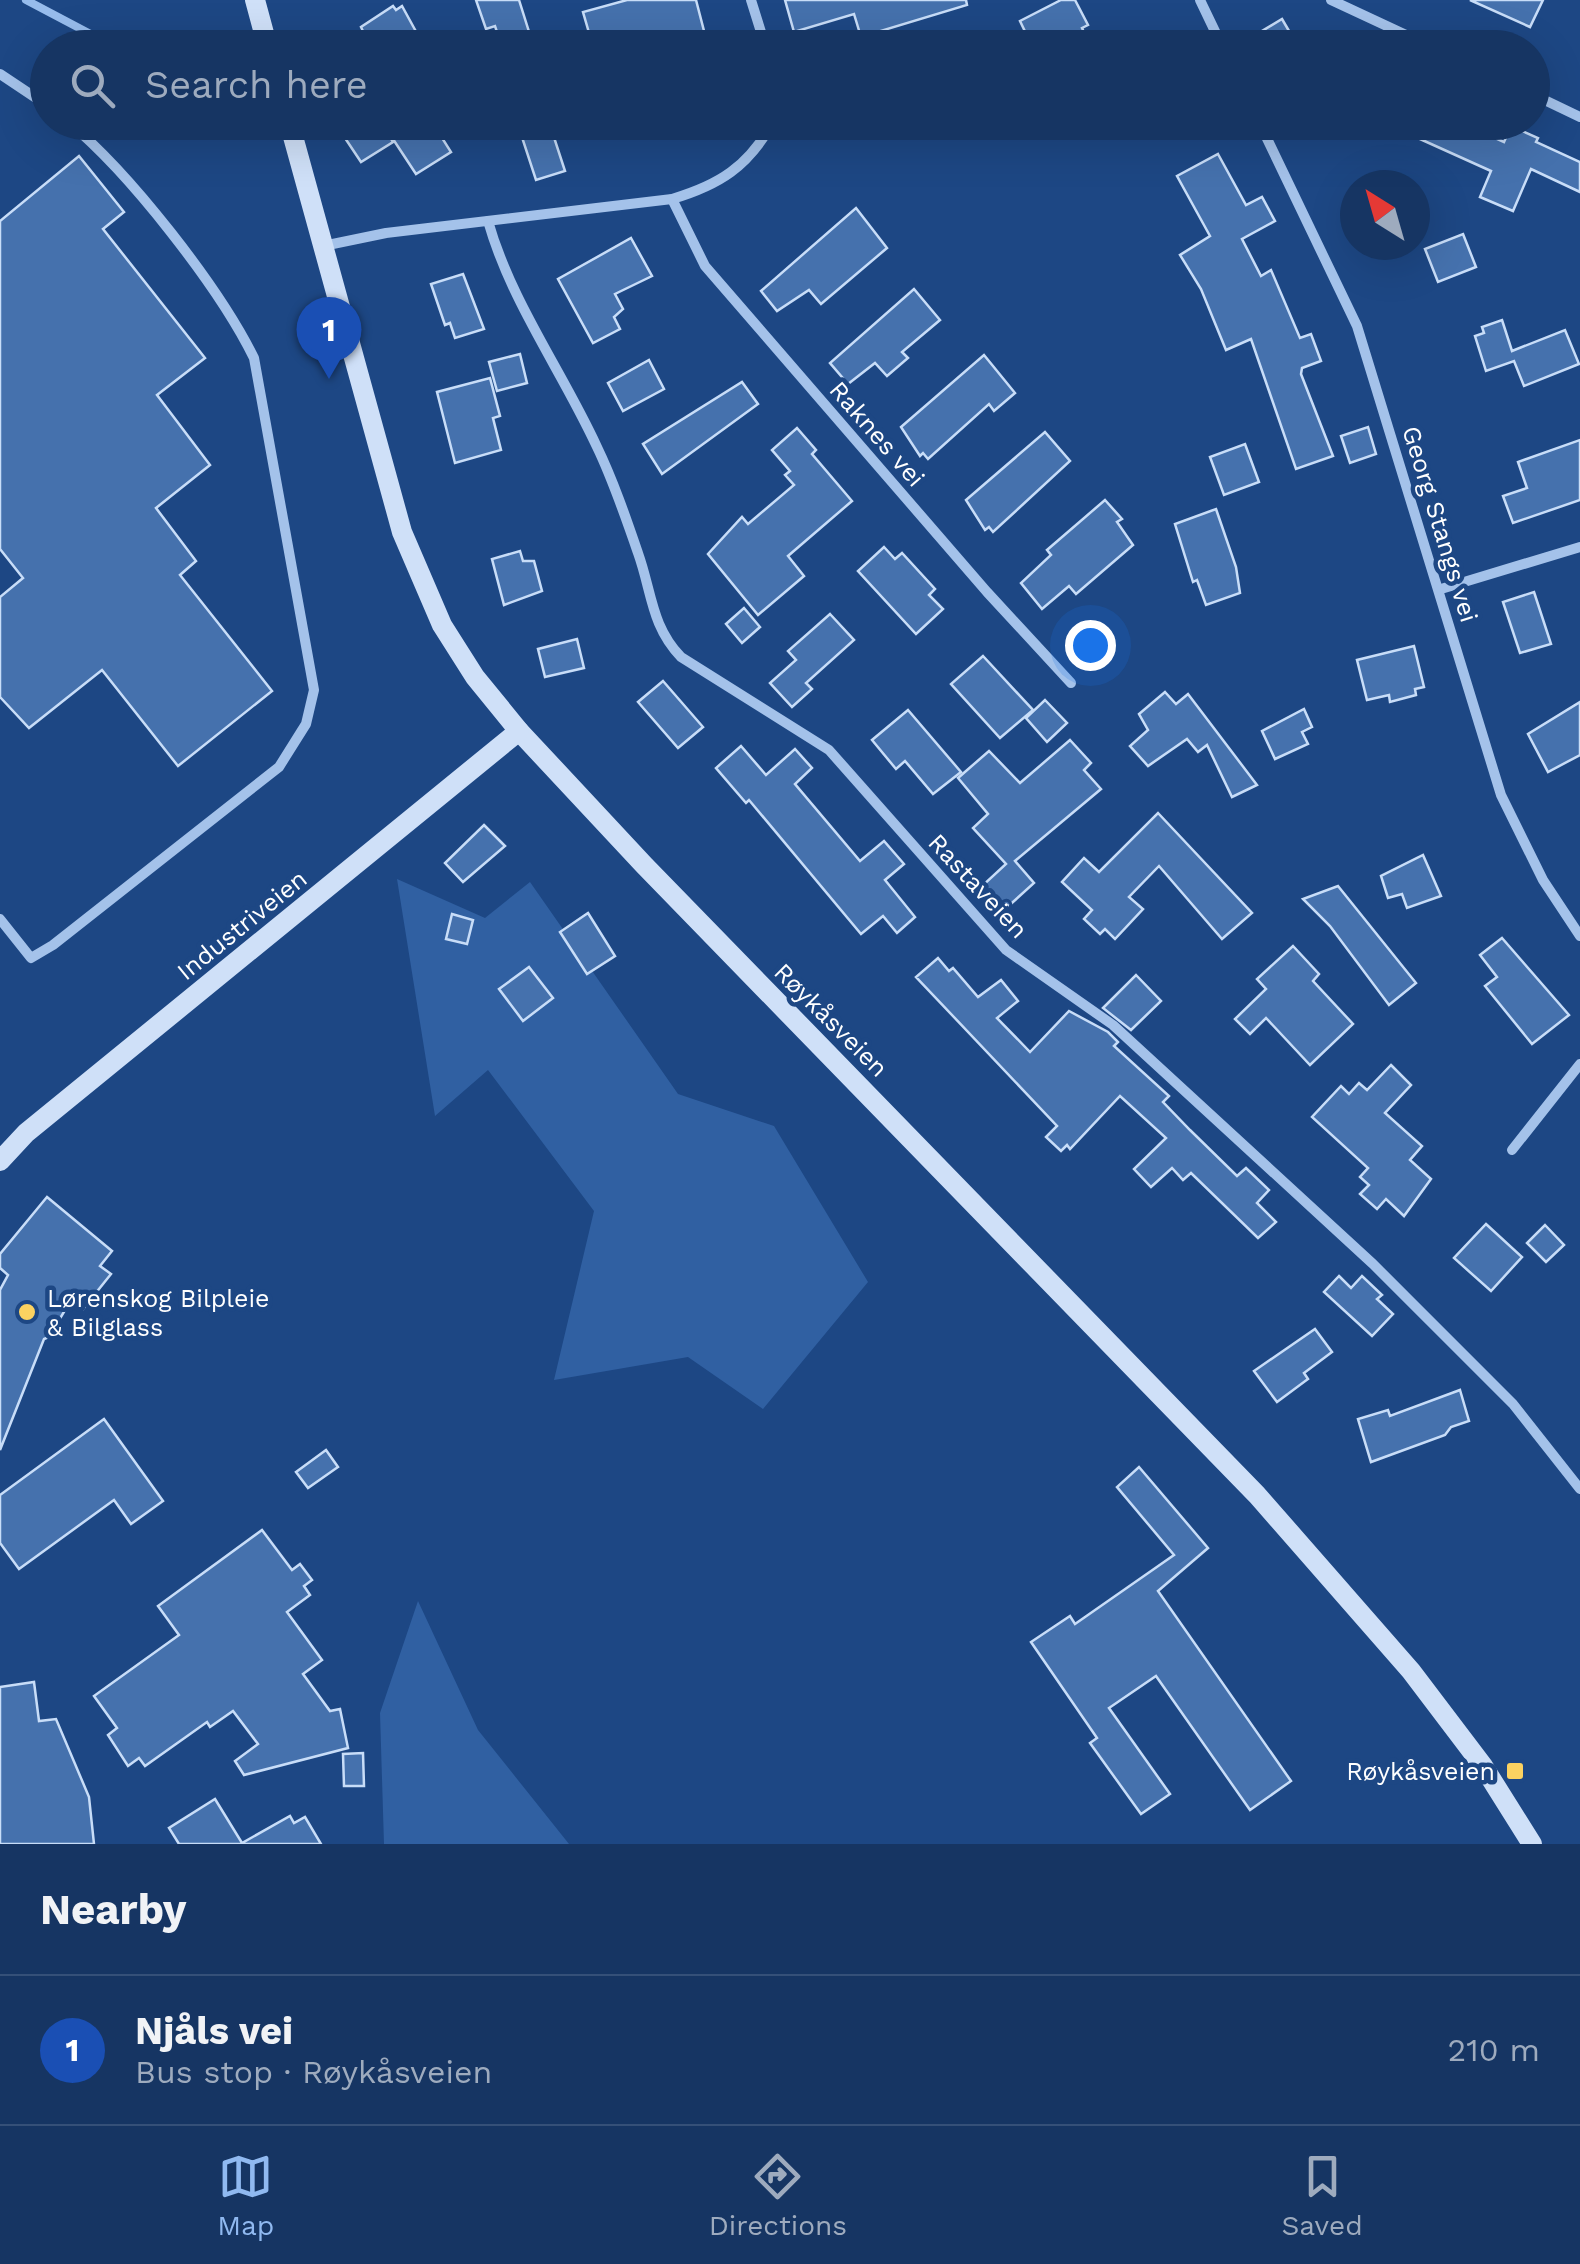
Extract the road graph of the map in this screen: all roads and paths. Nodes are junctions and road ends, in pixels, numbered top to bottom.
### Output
1 (255, 0) edge
2 (750, 0) edge
3 (1200, 0) edge
4 (1331, 0) edge
5 (263, 30) edge
6 (760, 30) edge
7 (1214, 30) edge
8 (1395, 30) edge
9 (0, 74) edge
10 (30, 94) edge
11 (1550, 103) edge
12 (1580, 117) edge
13 (89, 140) edge
14 (293, 140) edge
15 (763, 140) edge
16 (1268, 140) edge
17 (672, 199) junction
18 (488, 220) junction
19 (322, 247) junction
20 (1580, 547) edge
21 (1441, 588) junction
22 (1071, 683) dead end
23 (519, 731) junction
24 (0, 920) edge
25 (1580, 936) edge
26 (1580, 1064) edge
27 (1512, 1150) dead end
28 (0, 1162) edge
29 (1580, 1489) edge
30 (1532, 1844) edge

1 - 5 main road
2 - 6 street
3 - 7 street
4 - 8 street
9 - 10 street
11 - 12 street
13 - 24 street
14 - 19 main road, Røykåsveien
15 - 17 street
16 - 21 street, Georg Stangs vei
17 - 18 street
17 - 22 street, Raknes vei
18 - 19 street
18 - 29 street, Rastaveien
19 - 23 main road, Røykåsveien
20 - 21 street
21 - 25 street, Georg Stangs vei
23 - 28 main road, Industriveien
23 - 30 main road, Røykåsveien
26 - 27 street

